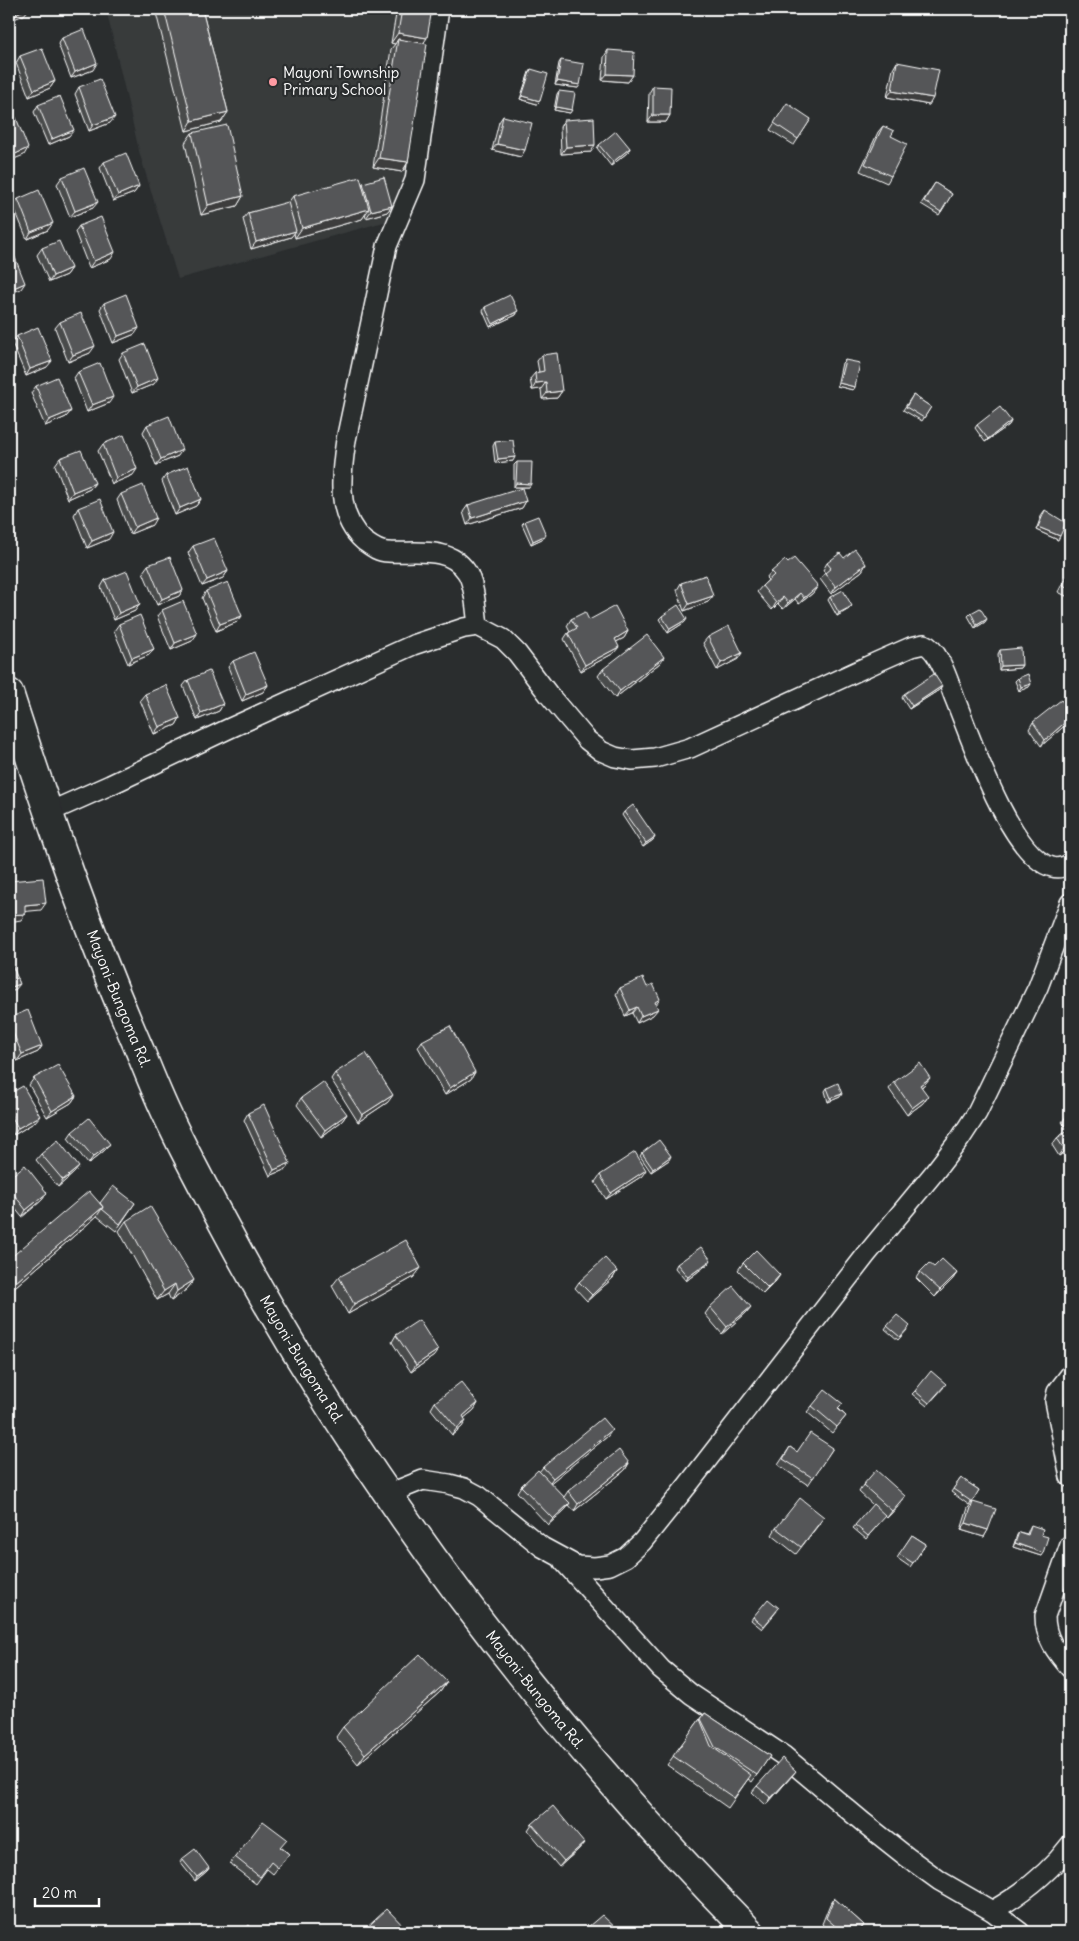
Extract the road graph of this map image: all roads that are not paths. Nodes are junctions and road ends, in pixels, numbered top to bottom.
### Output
1 (439, 9) edge
2 (478, 626) junction
3 (9, 693) edge
4 (47, 813) junction
5 (1070, 864) edge
6 (1070, 903) edge
7 (1070, 1376) edge
8 (1070, 1477) edge
9 (388, 1494) junction
10 (1070, 1545) edge
11 (560, 1558) junction
12 (1070, 1668) edge
13 (1070, 1845) edge
14 (992, 1911) junction
15 (750, 1932) edge
16 (1020, 1932) edge

1 - 2 street
2 - 4 street
2 - 5 street
3 - 4 main road, Mayoni-Bungoma Rd.
4 - 9 main road, Mayoni-Bungoma Rd.
6 - 11 street
7 - 8 street
9 - 11 street
9 - 15 main road, Mayoni-Bungoma Rd.
10 - 12 street
11 - 14 street
13 - 14 street
14 - 16 street

